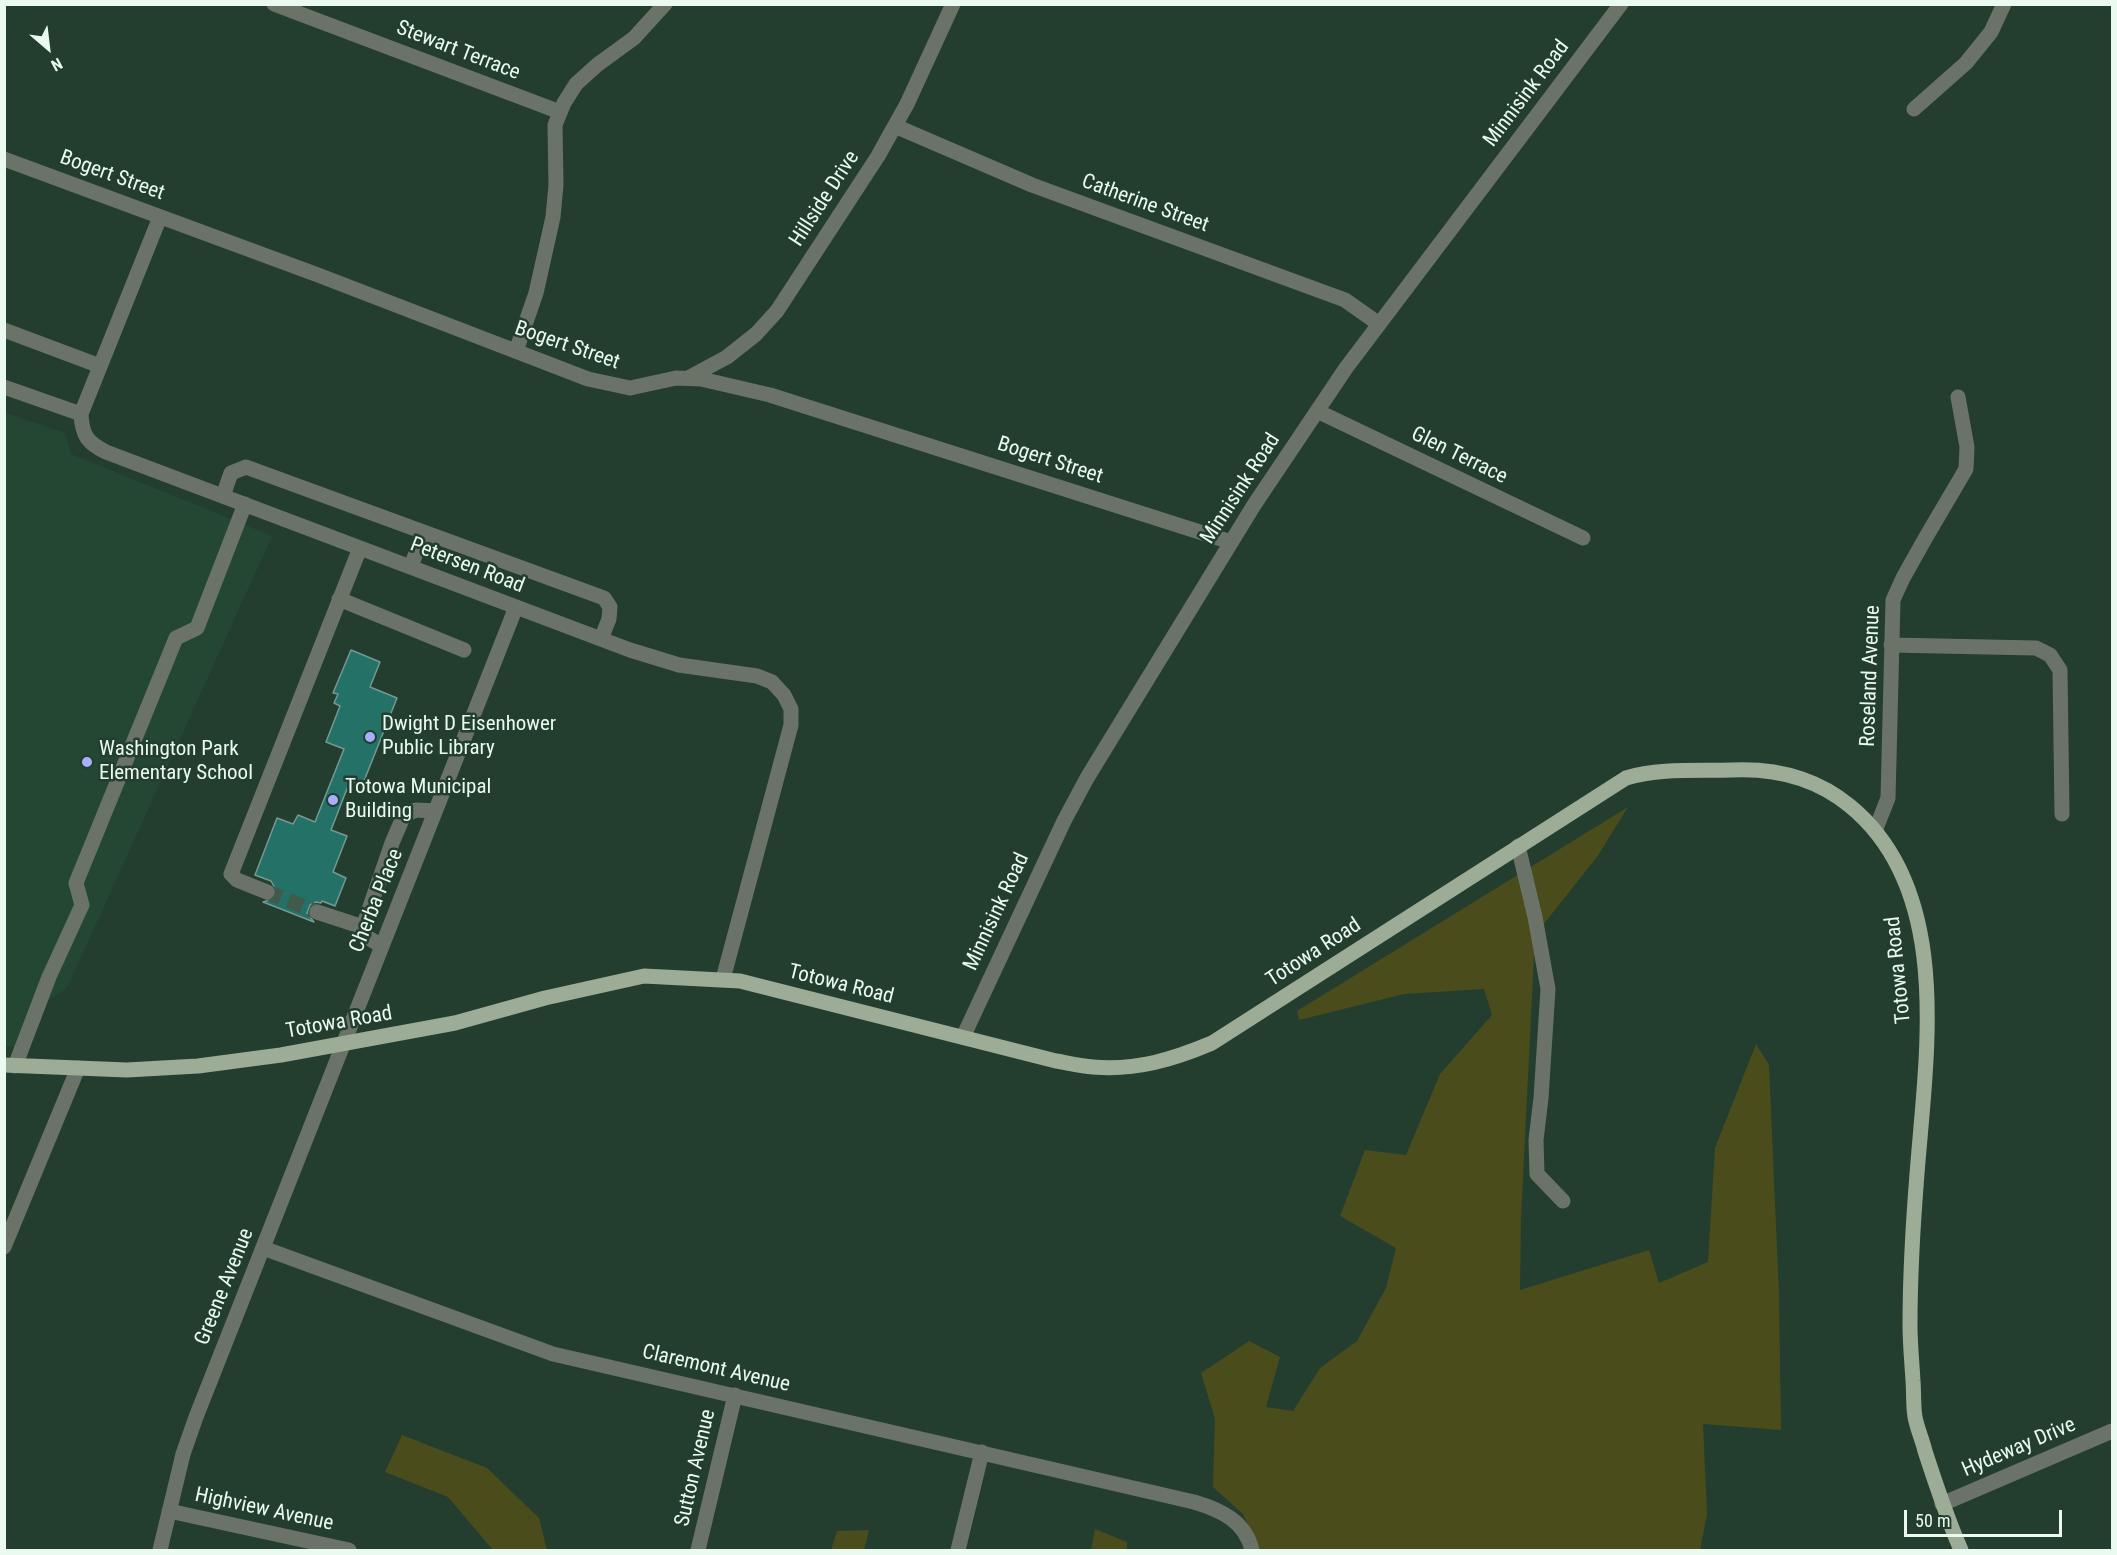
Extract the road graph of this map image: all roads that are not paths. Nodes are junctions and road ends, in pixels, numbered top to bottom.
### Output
1 (274, 4) edge
2 (665, 4) edge
3 (953, 4) edge
4 (1621, 4) edge
5 (2004, 4) edge
6 (1914, 109) dead end
7 (560, 112) junction
8 (895, 126) junction
9 (4, 159) edge
10 (160, 217) junction
11 (1379, 324) junction
12 (4, 330) edge
13 (516, 351) junction
14 (100, 366) junction
15 (688, 378) junction
16 (4, 387) edge
17 (1958, 397) dead end
18 (1317, 411) junction
19 (81, 414) junction
20 (223, 496) junction
21 (245, 504) junction
22 (423, 532) junction
23 (1583, 538) dead end
24 (1232, 542) junction
25 (360, 548) junction
26 (411, 567) junction
27 (339, 600) junction
28 (516, 606) junction
29 (601, 639) junction
30 (1891, 645) junction
31 (464, 650) dead end
32 (435, 811) junction
33 (2062, 814) dead end
34 (1875, 831) junction
35 (1518, 846) junction
36 (267, 892) tunnel mouth
37 (318, 912) tunnel mouth
38 (363, 927) junction
39 (382, 946) junction
40 (723, 980) junction
41 (963, 1037) junction
42 (344, 1043) junction
43 (10, 1066) edge
44 (78, 1068) junction
45 (1563, 1201) dead end
46 (4, 1247) edge
47 (263, 1248) junction
48 (735, 1395) junction
49 (2112, 1431) edge
50 (982, 1452) junction
51 (1942, 1504) junction
52 (169, 1511) junction
53 (160, 1551) edge
54 (349, 1551) edge
55 (698, 1551) edge
56 (958, 1551) edge
57 (1252, 1551) edge
58 (1961, 1551) edge

1 - 7 street, Stewart Terrace
2 - 7 street
3 - 8 street, Hillside Drive
4 - 11 street, Minnisink Road
5 - 6 street
7 - 13 street
8 - 11 street, Catherine Street
8 - 15 street, Hillside Drive
9 - 10 street, Bogert Street
10 - 13 street, Bogert Street
10 - 14 street
11 - 18 street, Minnisink Road
12 - 14 street
13 - 15 street, Bogert Street
14 - 19 street
15 - 24 street, Bogert Street
16 - 19 street
17 - 30 street, Roseland Avenue
18 - 23 street, Glen Terrace
18 - 24 street, Minnisink Road
19 - 20 street, Petersen Road
20 - 21 street, Petersen Road
20 - 22 street
21 - 25 street, Petersen Road
21 - 43 street
22 - 26 street
22 - 29 street
24 - 41 street, Minnisink Road
25 - 26 street, Petersen Road
25 - 27 street
26 - 28 street, Petersen Road
27 - 31 street
27 - 36 street
28 - 29 street, Petersen Road
28 - 32 street, Cherba Place
29 - 40 street, Petersen Road
30 - 33 street
30 - 34 street, Roseland Avenue
32 - 38 street
32 - 39 street, Cherba Place
34 - 35 main road, Totowa Road
34 - 51 main road, Totowa Road
35 - 41 main road, Totowa Road
35 - 45 street
37 - 38 street
38 - 39 street
39 - 42 street, Cherba Place
40 - 41 main road, Totowa Road
40 - 42 main road, Totowa Road
42 - 44 main road, Totowa Road
42 - 47 street, Greene Avenue
43 - 44 main road, Totowa Road
44 - 46 street
47 - 48 street, Claremont Avenue
47 - 52 street, Greene Avenue
48 - 50 street, Claremont Avenue
48 - 55 street, Sutton Avenue
49 - 51 street, Hydeway Drive
50 - 56 street
50 - 57 street, Claremont Avenue
51 - 58 main road, Totowa Road
52 - 53 street, Greene Avenue
52 - 54 street, Highview Avenue

